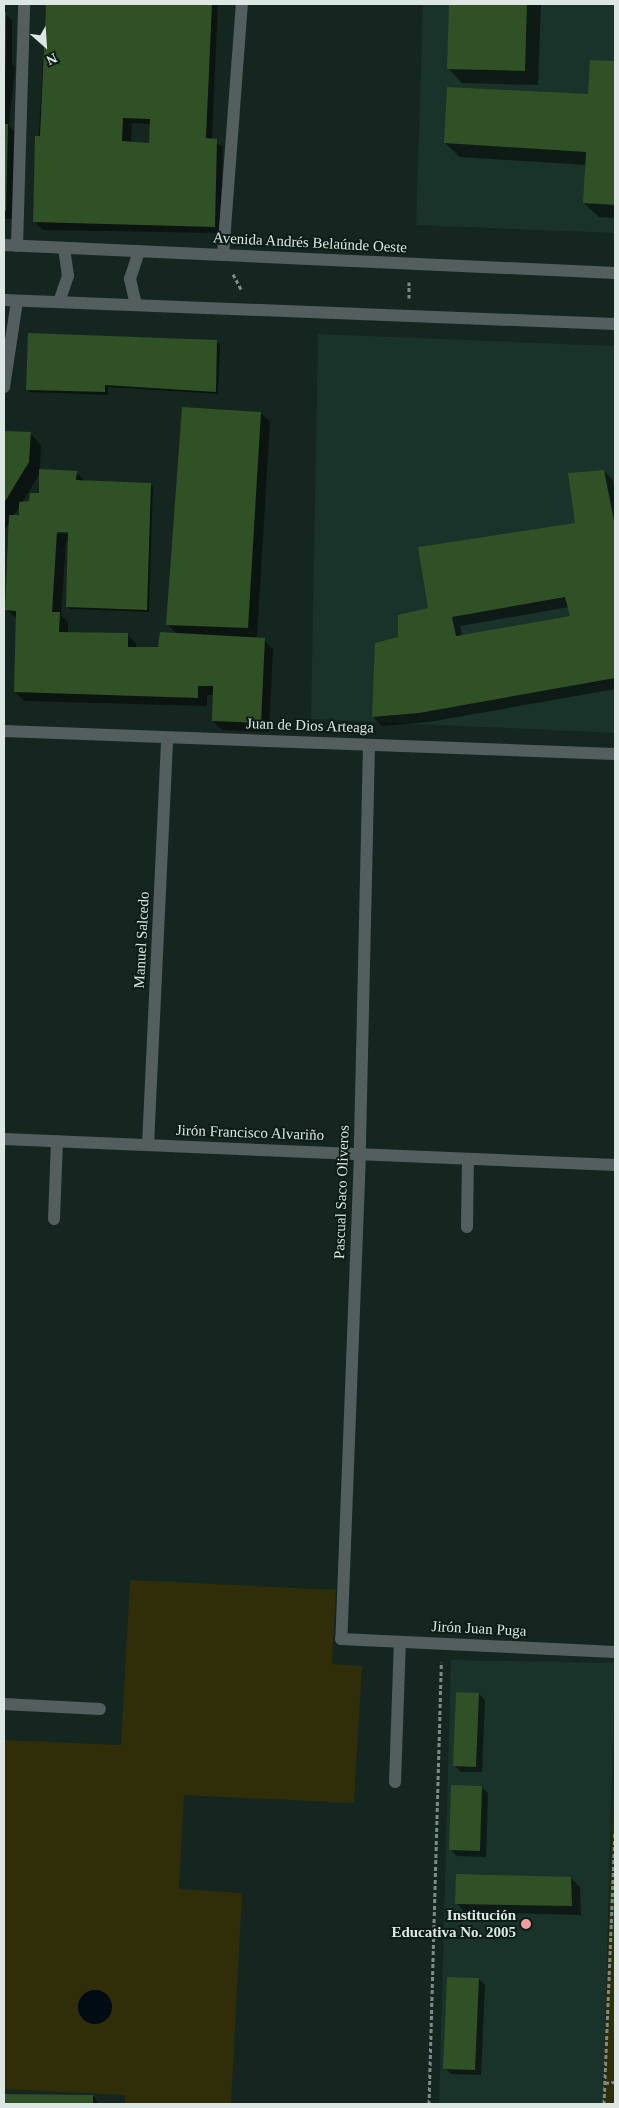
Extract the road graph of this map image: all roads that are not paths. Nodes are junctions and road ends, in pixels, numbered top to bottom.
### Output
1 (24, 4) edge
2 (242, 4) edge
3 (4, 245) edge
4 (17, 246) junction
5 (64, 248) junction
6 (139, 251) junction
7 (223, 255) junction
8 (615, 272) edge
9 (4, 300) edge
10 (17, 301) junction
11 (59, 302) junction
12 (136, 305) junction
13 (615, 324) edge
14 (4, 387) edge
15 (4, 731) edge
16 (167, 737) junction
17 (369, 745) junction
18 (615, 754) edge
19 (4, 1139) edge
20 (57, 1141) junction
21 (148, 1145) junction
22 (360, 1154) junction
23 (468, 1159) junction
24 (615, 1165) edge
25 (54, 1219) dead end
26 (467, 1227) dead end
27 (341, 1639) joint
28 (400, 1642) junction
29 (615, 1652) edge
30 (4, 1704) edge
31 (100, 1708) dead end
32 (395, 1782) dead end

1 - 4 street
2 - 7 street
3 - 4 street, Avenida Andrés Belaúnde Oeste
4 - 5 street, Avenida Andrés Belaúnde Oeste
5 - 6 street, Avenida Andrés Belaúnde Oeste
5 - 11 street
6 - 7 street, Avenida Andrés Belaúnde Oeste
6 - 12 street
7 - 8 street, Avenida Andrés Belaúnde Oeste
9 - 10 street
10 - 11 street
10 - 14 street
11 - 12 street
12 - 13 street
15 - 16 street, Juan de Dios Arteaga
16 - 17 street, Juan de Dios Arteaga
16 - 21 street, Manuel Salcedo
17 - 18 street, Juan de Dios Arteaga
17 - 22 street, Pascual Saco Oliveros
19 - 20 street, Jirón Francisco Alvariño
20 - 21 street, Jirón Francisco Alvariño
20 - 25 street
21 - 22 street, Jirón Francisco Alvariño
22 - 23 street, Jirón Francisco Alvariño
22 - 27 street, Pascual Saco Oliveros
23 - 24 street, Jirón Francisco Alvariño
23 - 26 street
27 - 28 street, Jirón Juan Puga
28 - 29 street, Jirón Juan Puga
28 - 32 street
30 - 31 street

